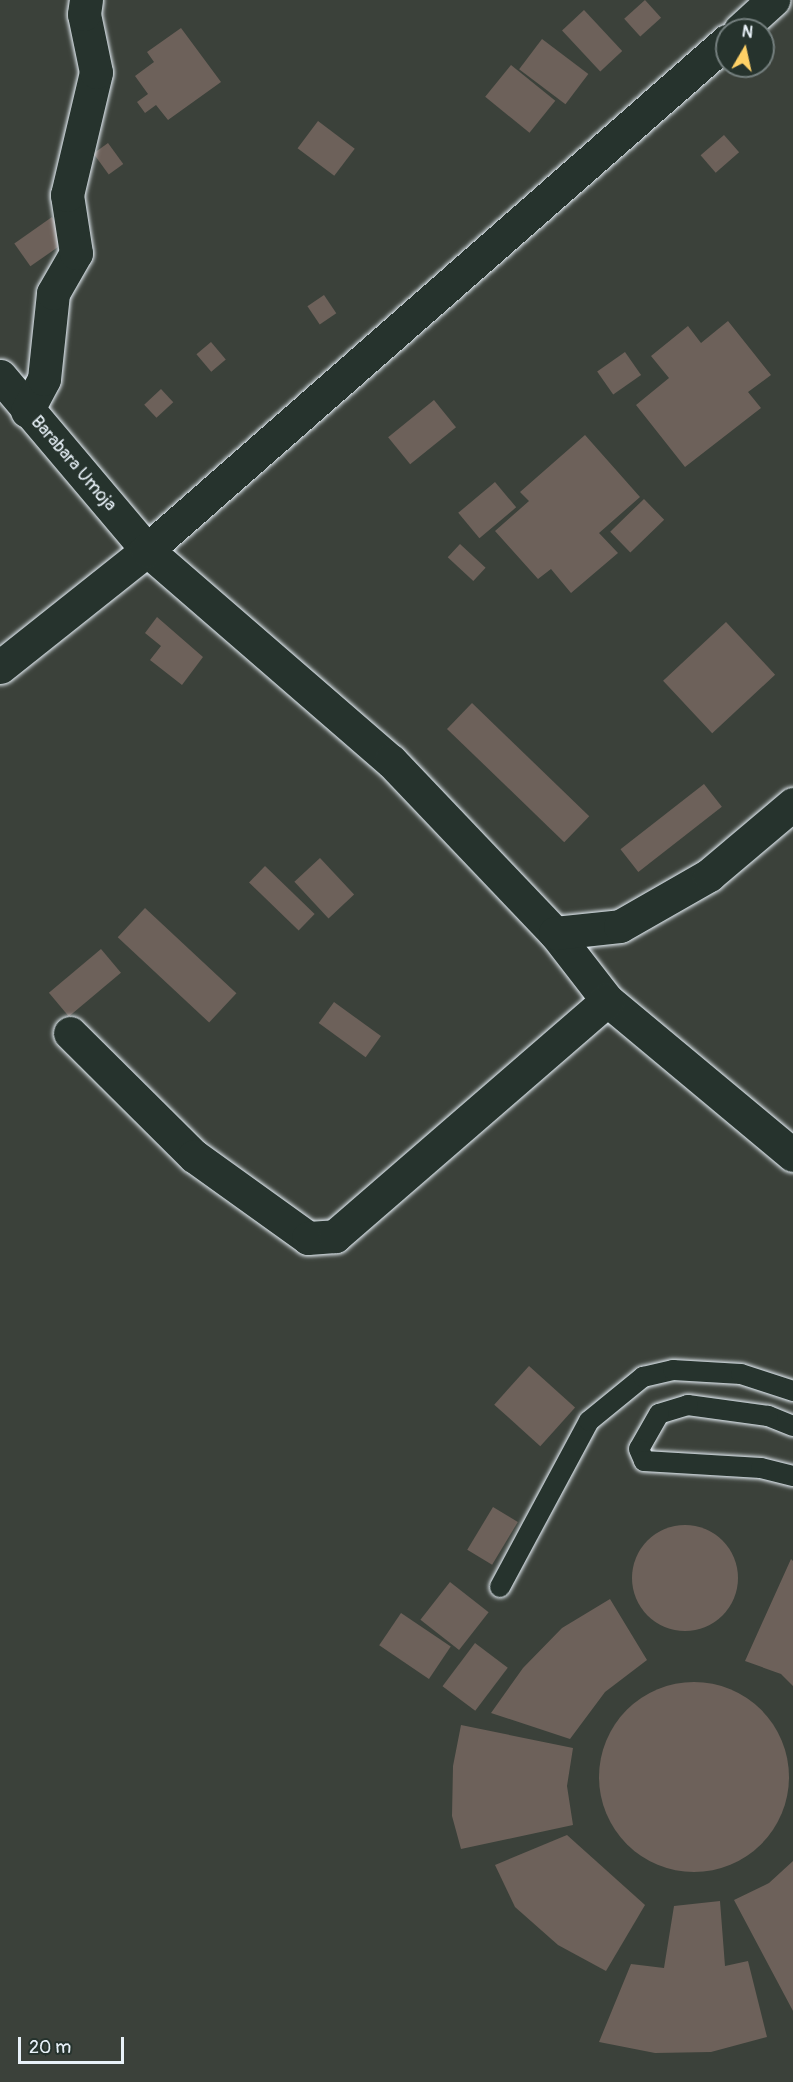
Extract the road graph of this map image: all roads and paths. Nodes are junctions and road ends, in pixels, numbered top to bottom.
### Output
1 (86, 0) edge
2 (773, 0) edge
3 (753, 18) edge
4 (715, 52) edge
5 (0, 376) edge
6 (27, 411) junction
7 (147, 550) junction
8 (0, 667) edge
9 (793, 804) edge
10 (555, 933) junction
11 (608, 1000) junction
12 (70, 1034) dead end
13 (793, 1155) edge
14 (793, 1391) edge
15 (793, 1426) edge
16 (793, 1476) edge
17 (500, 1587) dead end

1 - 6 street
2 - 3 street
4 - 7 street
5 - 6 street, Barabara Umoja
6 - 7 street, Barabara Umoja
7 - 8 street
7 - 10 street, Barabara Umoja
9 - 10 street
10 - 11 street, Barabara Umoja
11 - 12 street
11 - 13 street, Barabara Umoja
14 - 17 lane
15 - 16 lane

